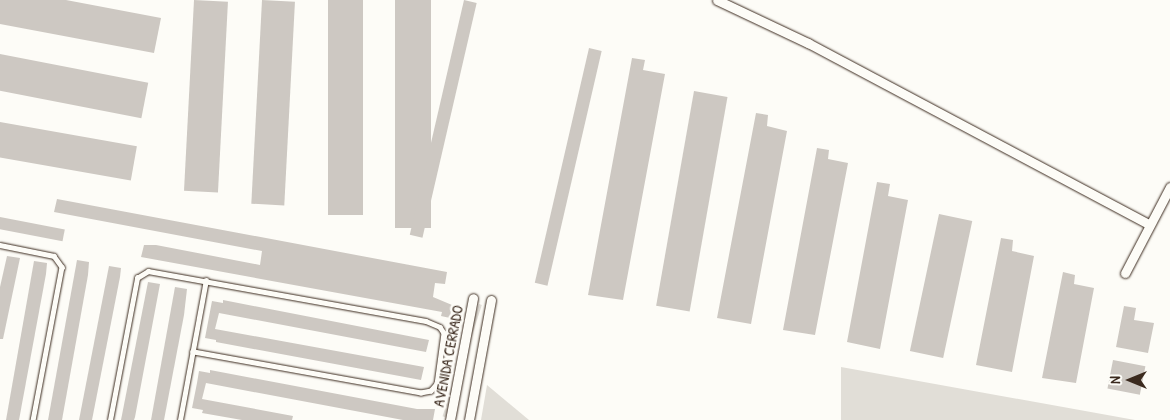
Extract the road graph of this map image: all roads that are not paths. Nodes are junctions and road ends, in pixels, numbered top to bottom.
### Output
1 (717, 0) edge
2 (1170, 187) edge
3 (1150, 225) junction
4 (0, 245) edge
5 (1125, 273) dead end
6 (206, 280) junction
7 (473, 298) dead end
8 (491, 300) dead end
9 (193, 352) junction
10 (33, 420) edge
11 (110, 420) edge
12 (180, 420) edge
13 (450, 420) edge
14 (469, 420) edge

1 - 3 street
2 - 3 street
3 - 5 street
4 - 10 lane
6 - 9 lane
6 - 9 lane
6 - 11 lane
7 - 13 street, AVENIDA CERRADO
8 - 14 street
9 - 12 lane

